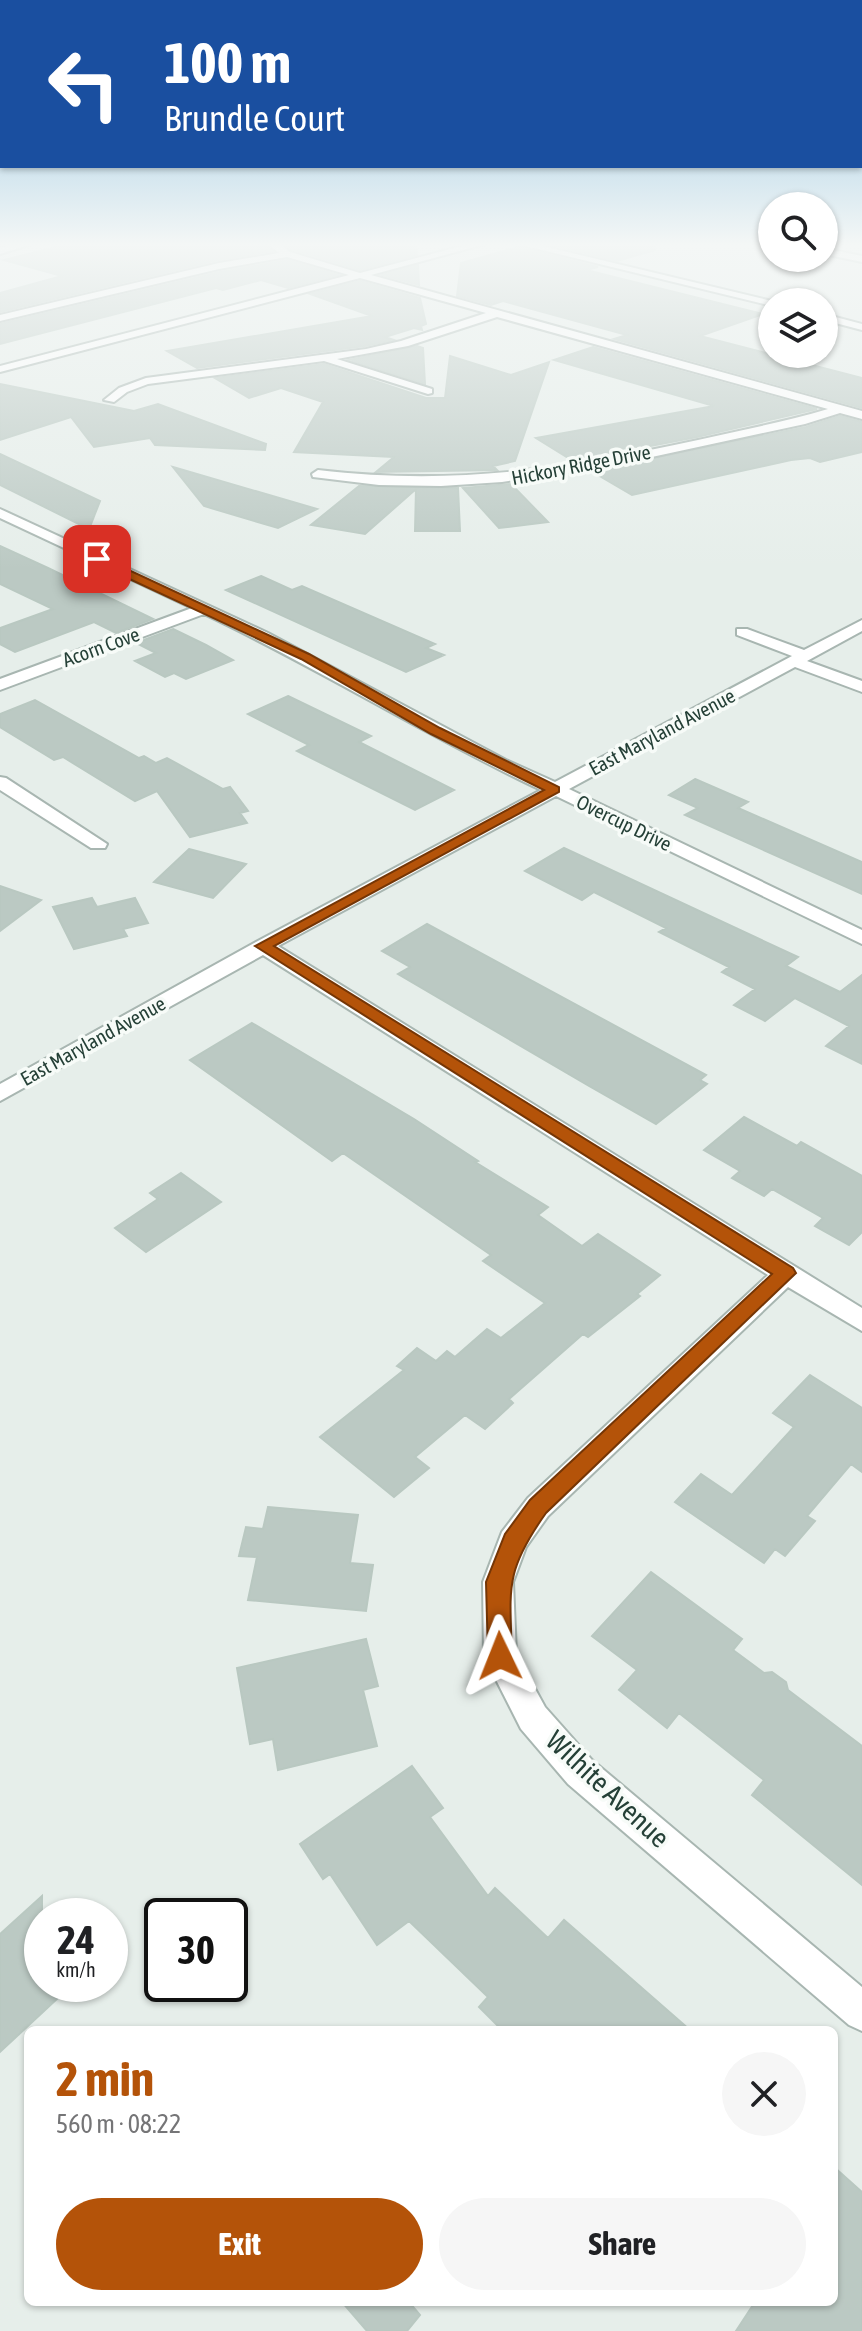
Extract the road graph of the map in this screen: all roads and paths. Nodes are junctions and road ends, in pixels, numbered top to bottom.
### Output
1 (71, 351) edge
2 (360, 351) edge
3 (633, 351) edge
4 (319, 357) junction
5 (0, 369) edge
6 (428, 391) dead end
7 (110, 400) dead end
8 (840, 409) junction
9 (862, 415) edge
10 (318, 474) dead end
11 (0, 513) edge
12 (202, 610) junction
13 (862, 625) edge
14 (742, 632) dead end
15 (800, 659) junction
16 (0, 685) edge
17 (862, 687) edge
18 (0, 782) edge
19 (555, 790) junction
20 (98, 844) dead end
21 (862, 938) edge
22 (263, 946) junction
23 (0, 1094) edge
24 (786, 1273) junction
25 (862, 1321) edge
26 (862, 2012) edge

1 - 5 street
2 - 4 street
3 - 8 street
4 - 6 street
4 - 7 street
8 - 9 street
8 - 10 street, Hickory Ridge Drive
11 - 12 street, Overcup Drive
12 - 16 street, Acorn Cove
12 - 19 street, Overcup Drive
13 - 15 street, East Maryland Avenue
14 - 15 street
15 - 17 street
15 - 19 street, East Maryland Avenue
18 - 20 street
19 - 21 street, Overcup Drive
19 - 22 street, East Maryland Avenue
22 - 23 street, East Maryland Avenue
22 - 24 street
24 - 25 street
24 - 26 street, Wilhite Avenue

